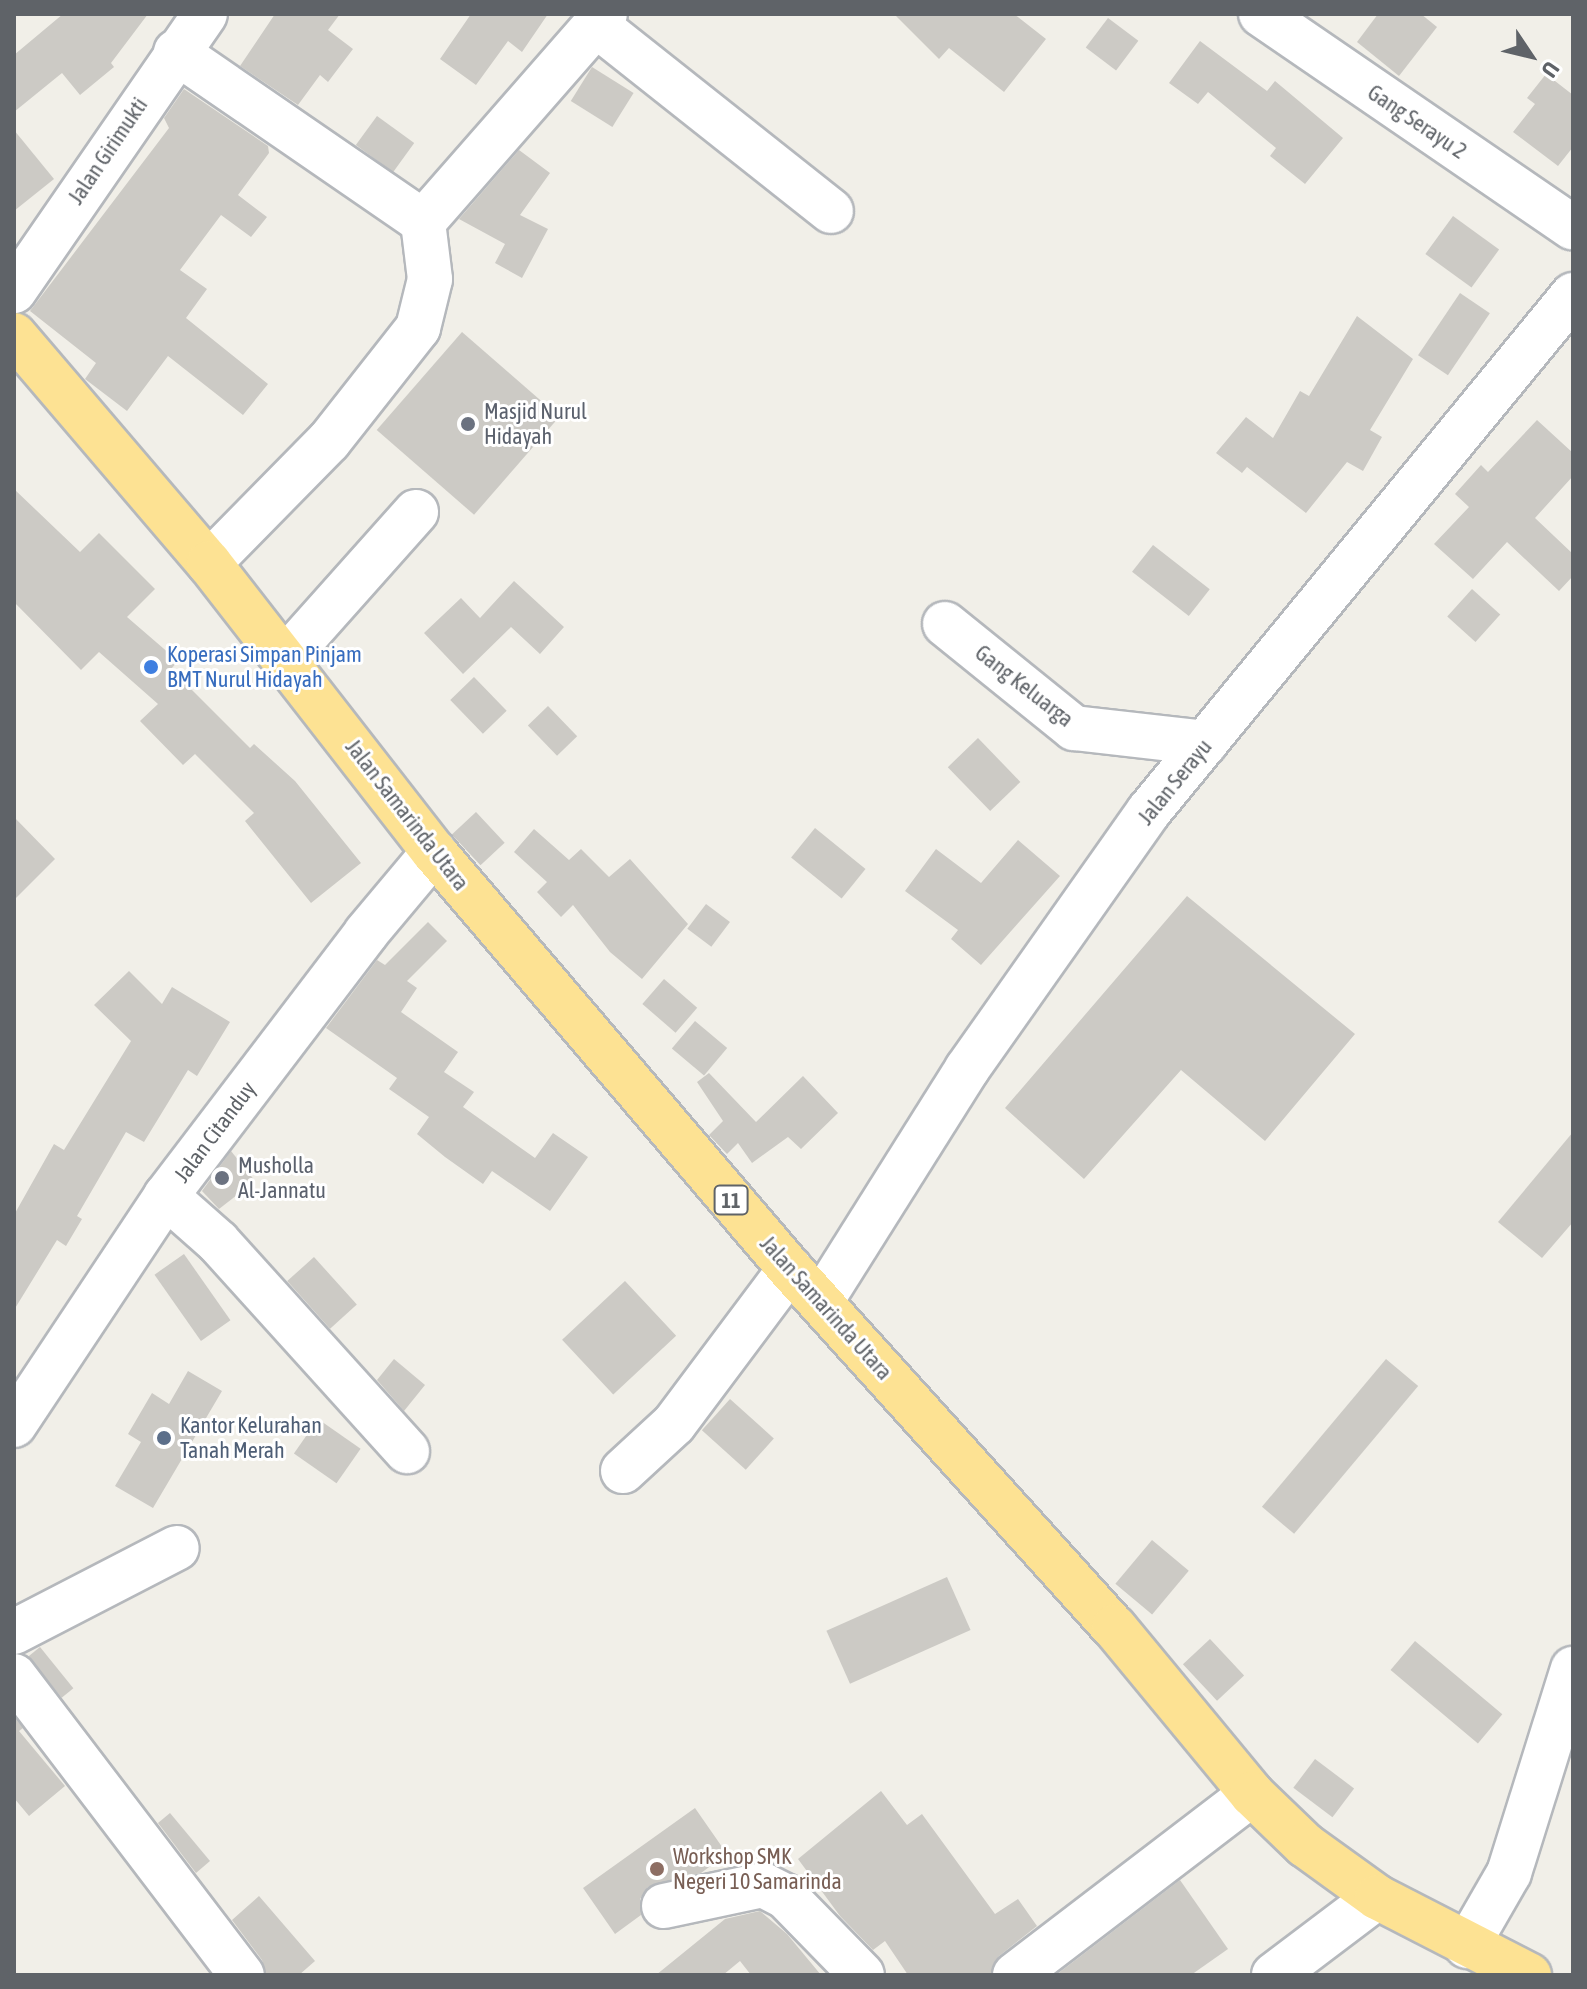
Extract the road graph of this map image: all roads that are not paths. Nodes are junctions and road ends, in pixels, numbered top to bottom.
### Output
1 (1261, 14) edge
2 (600, 19) edge
3 (188, 27) edge
4 (831, 211) dead end
5 (423, 222) junction
6 (1573, 228) edge
7 (14, 291) edge
8 (1573, 295) edge
9 (14, 335) edge
10 (416, 512) dead end
11 (209, 563) junction
12 (945, 624) dead end
13 (285, 659) junction
14 (1205, 743) junction
15 (434, 852) junction
16 (166, 1196) junction
17 (790, 1269) junction
18 (821, 1301) junction
19 (14, 1425) edge
20 (407, 1451) dead end
21 (623, 1471) dead end
22 (177, 1548) dead end
23 (14, 1632) edge
24 (1573, 1669) edge
25 (14, 1676) edge
26 (1252, 1794) junction
27 (1377, 1897) junction
28 (664, 1906) dead end
29 (1467, 1946) junction
30 (242, 1975) edge
31 (862, 1975) edge
32 (1015, 1975) edge
33 (1274, 1975) edge
34 (1529, 1975) edge

1 - 6 street, Gang Serayu 2
2 - 4 street
2 - 5 street
3 - 5 street
3 - 7 street, Jalan Girimukti
5 - 11 street
8 - 14 street, Jalan Serayu
9 - 11 highway, Jalan Samarinda Utara / 11
10 - 13 street
11 - 13 highway, Jalan Samarinda Utara / 11
12 - 14 street, Gang Keluarga
13 - 15 highway, Jalan Samarinda Utara / 11
14 - 18 street, Jalan Serayu
15 - 16 street, Jalan Citanduy
15 - 17 highway, Jalan Samarinda Utara / 11
16 - 19 street, Jalan Citanduy
16 - 20 street
17 - 18 highway, Jalan Samarinda Utara / 11
17 - 21 street
18 - 26 highway, Jalan Samarinda Utara / 11
22 - 23 street
24 - 29 street
25 - 30 street
26 - 27 highway, Jalan Samarinda Utara / 11
26 - 32 street
27 - 29 highway, Jalan Samarinda Utara / 11
27 - 33 street
28 - 31 street
29 - 34 highway, Jalan Samarinda Utara / 11

